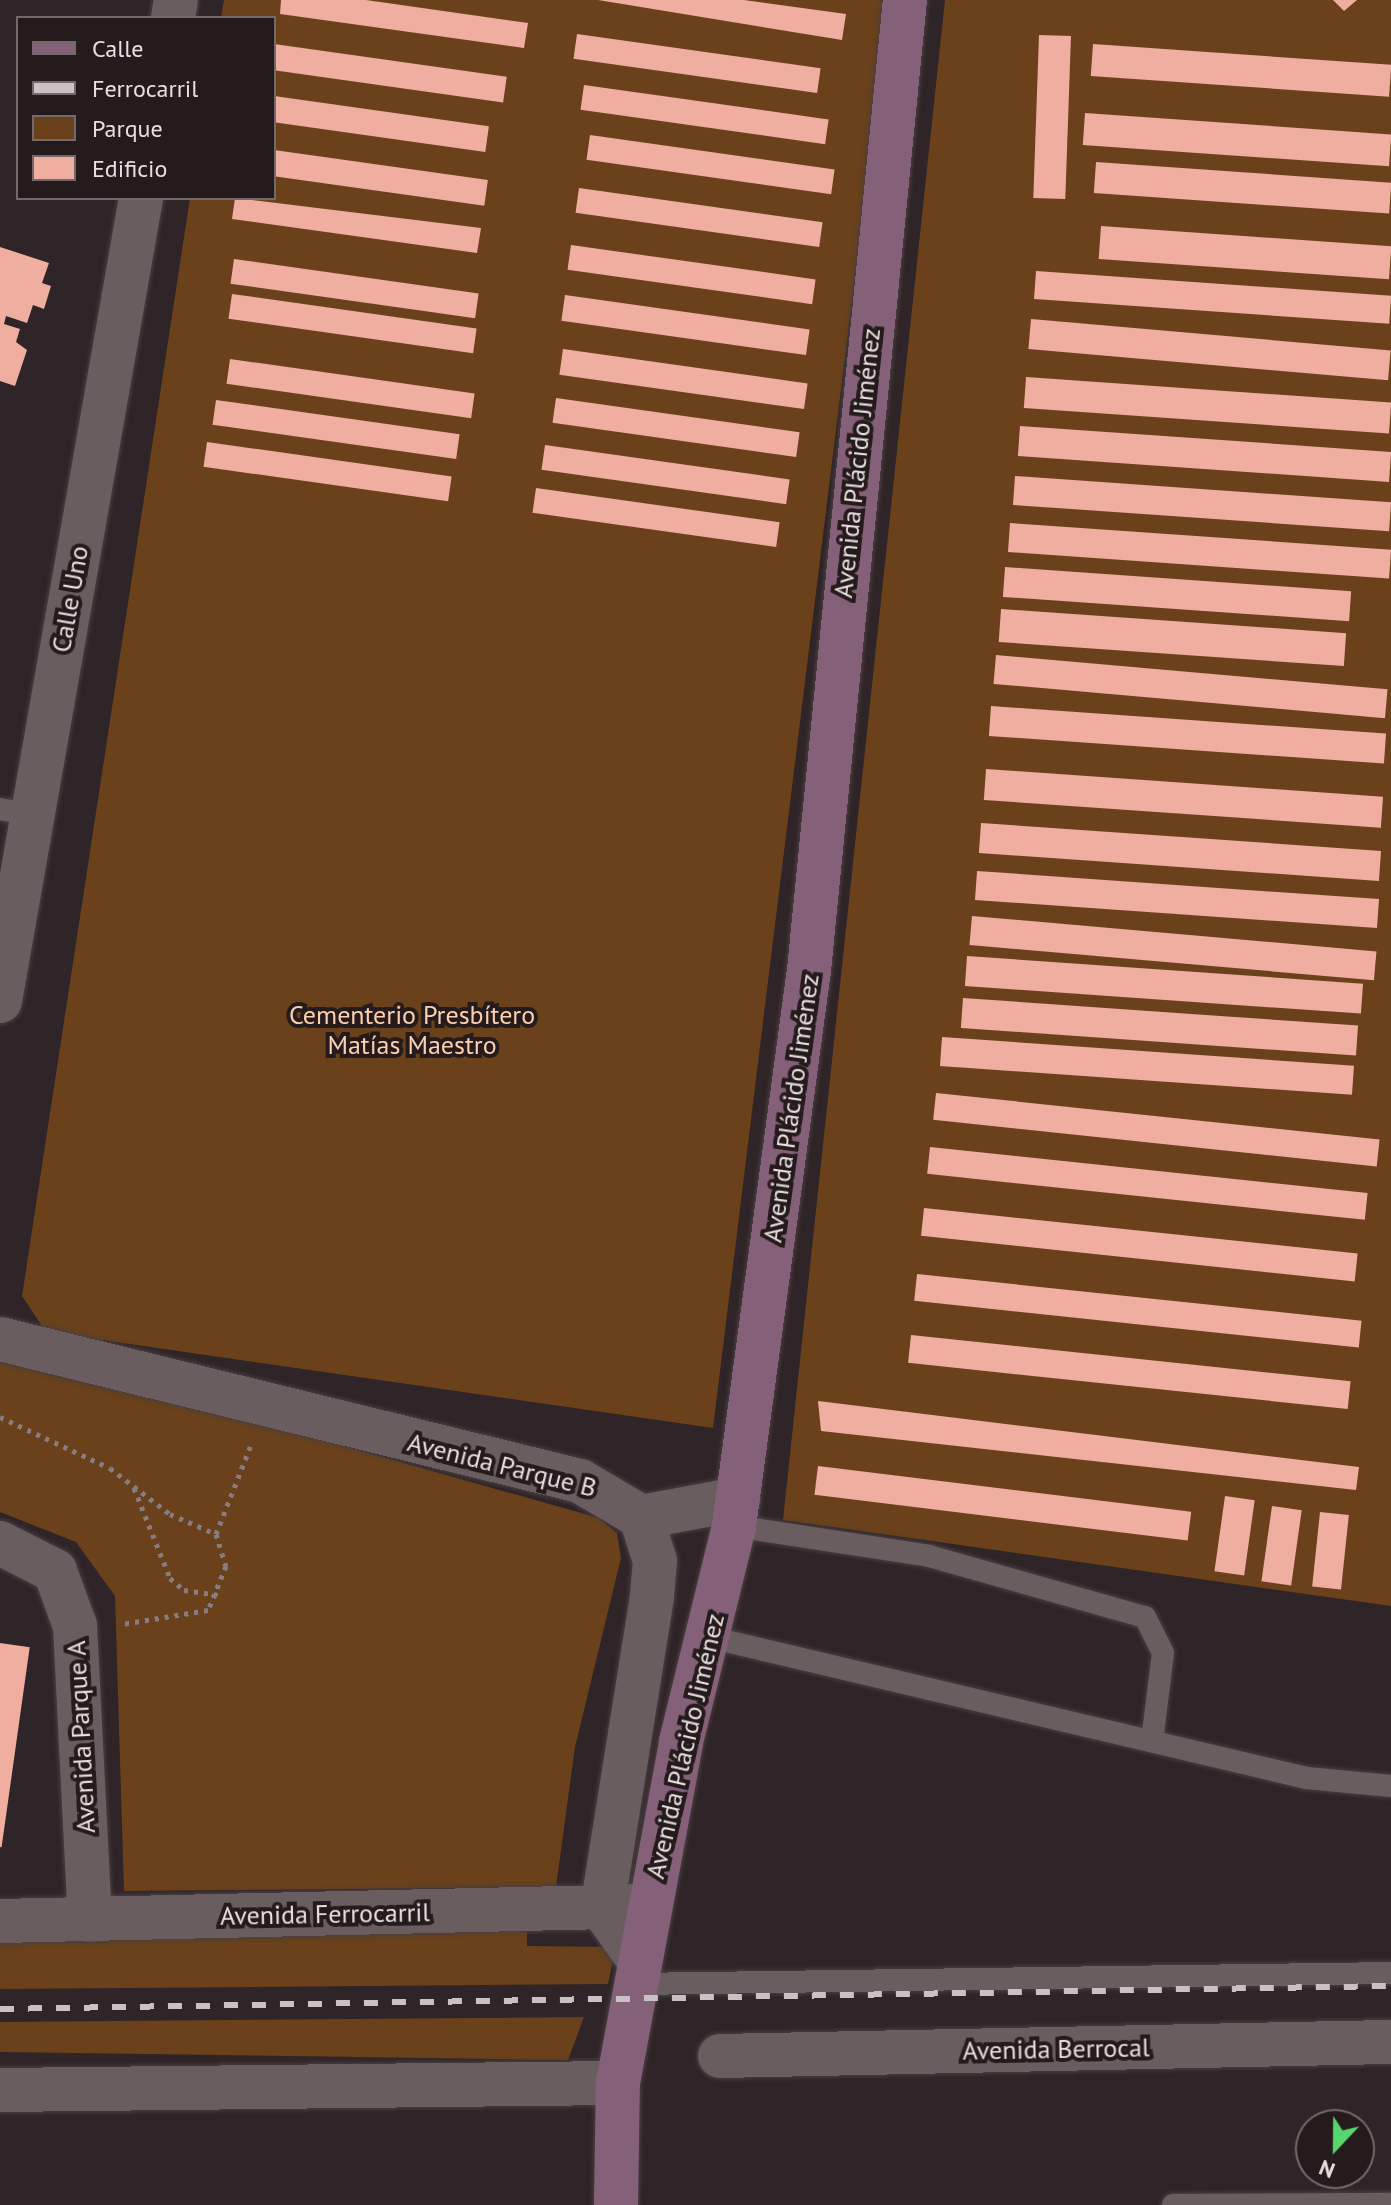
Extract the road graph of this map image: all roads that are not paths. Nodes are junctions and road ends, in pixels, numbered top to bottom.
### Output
1 (905, 0) edge
2 (141, 200) edge
3 (16, 812) edge
4 (0, 1001) edge
5 (0, 1339) edge
6 (736, 1512) junction
7 (641, 1517) junction
8 (0, 1543) edge
9 (709, 1637) junction
10 (1152, 1741) junction
11 (1391, 1786) edge
12 (650, 1906) junction
13 (602, 1908) junction
14 (90, 1920) junction
15 (0, 1921) edge
16 (637, 1972) junction
17 (1391, 1973) edge
18 (1391, 2042) edge
19 (720, 2056) dead end
20 (618, 2083) junction
21 (0, 2090) edge
22 (1391, 2204) edge
23 (616, 2205) edge
24 (1173, 2205) edge

1 - 6 main road, Avenida Plácido Jiménez
2 - 3 street, Calle Uno
3 - 4 street, Calle Uno
5 - 7 street, Avenida Parque B
6 - 7 street
6 - 9 main road, Avenida Plácido Jiménez
6 - 10 lane
7 - 13 street
8 - 14 street, Avenida Parque A
9 - 10 lane
9 - 12 main road, Avenida Plácido Jiménez
10 - 11 lane
12 - 13 street, Avenida Ferrocarril
12 - 16 main road, Avenida Plácido Jiménez
13 - 14 street, Avenida Ferrocarril
13 - 16 street
14 - 15 street, Avenida Ferrocarril
16 - 17 lane
16 - 20 main road, Avenida Plácido Jiménez
18 - 19 street, Avenida Berrocal
20 - 21 street
20 - 23 main road, Avenida Plácido Jiménez
22 - 24 lane

